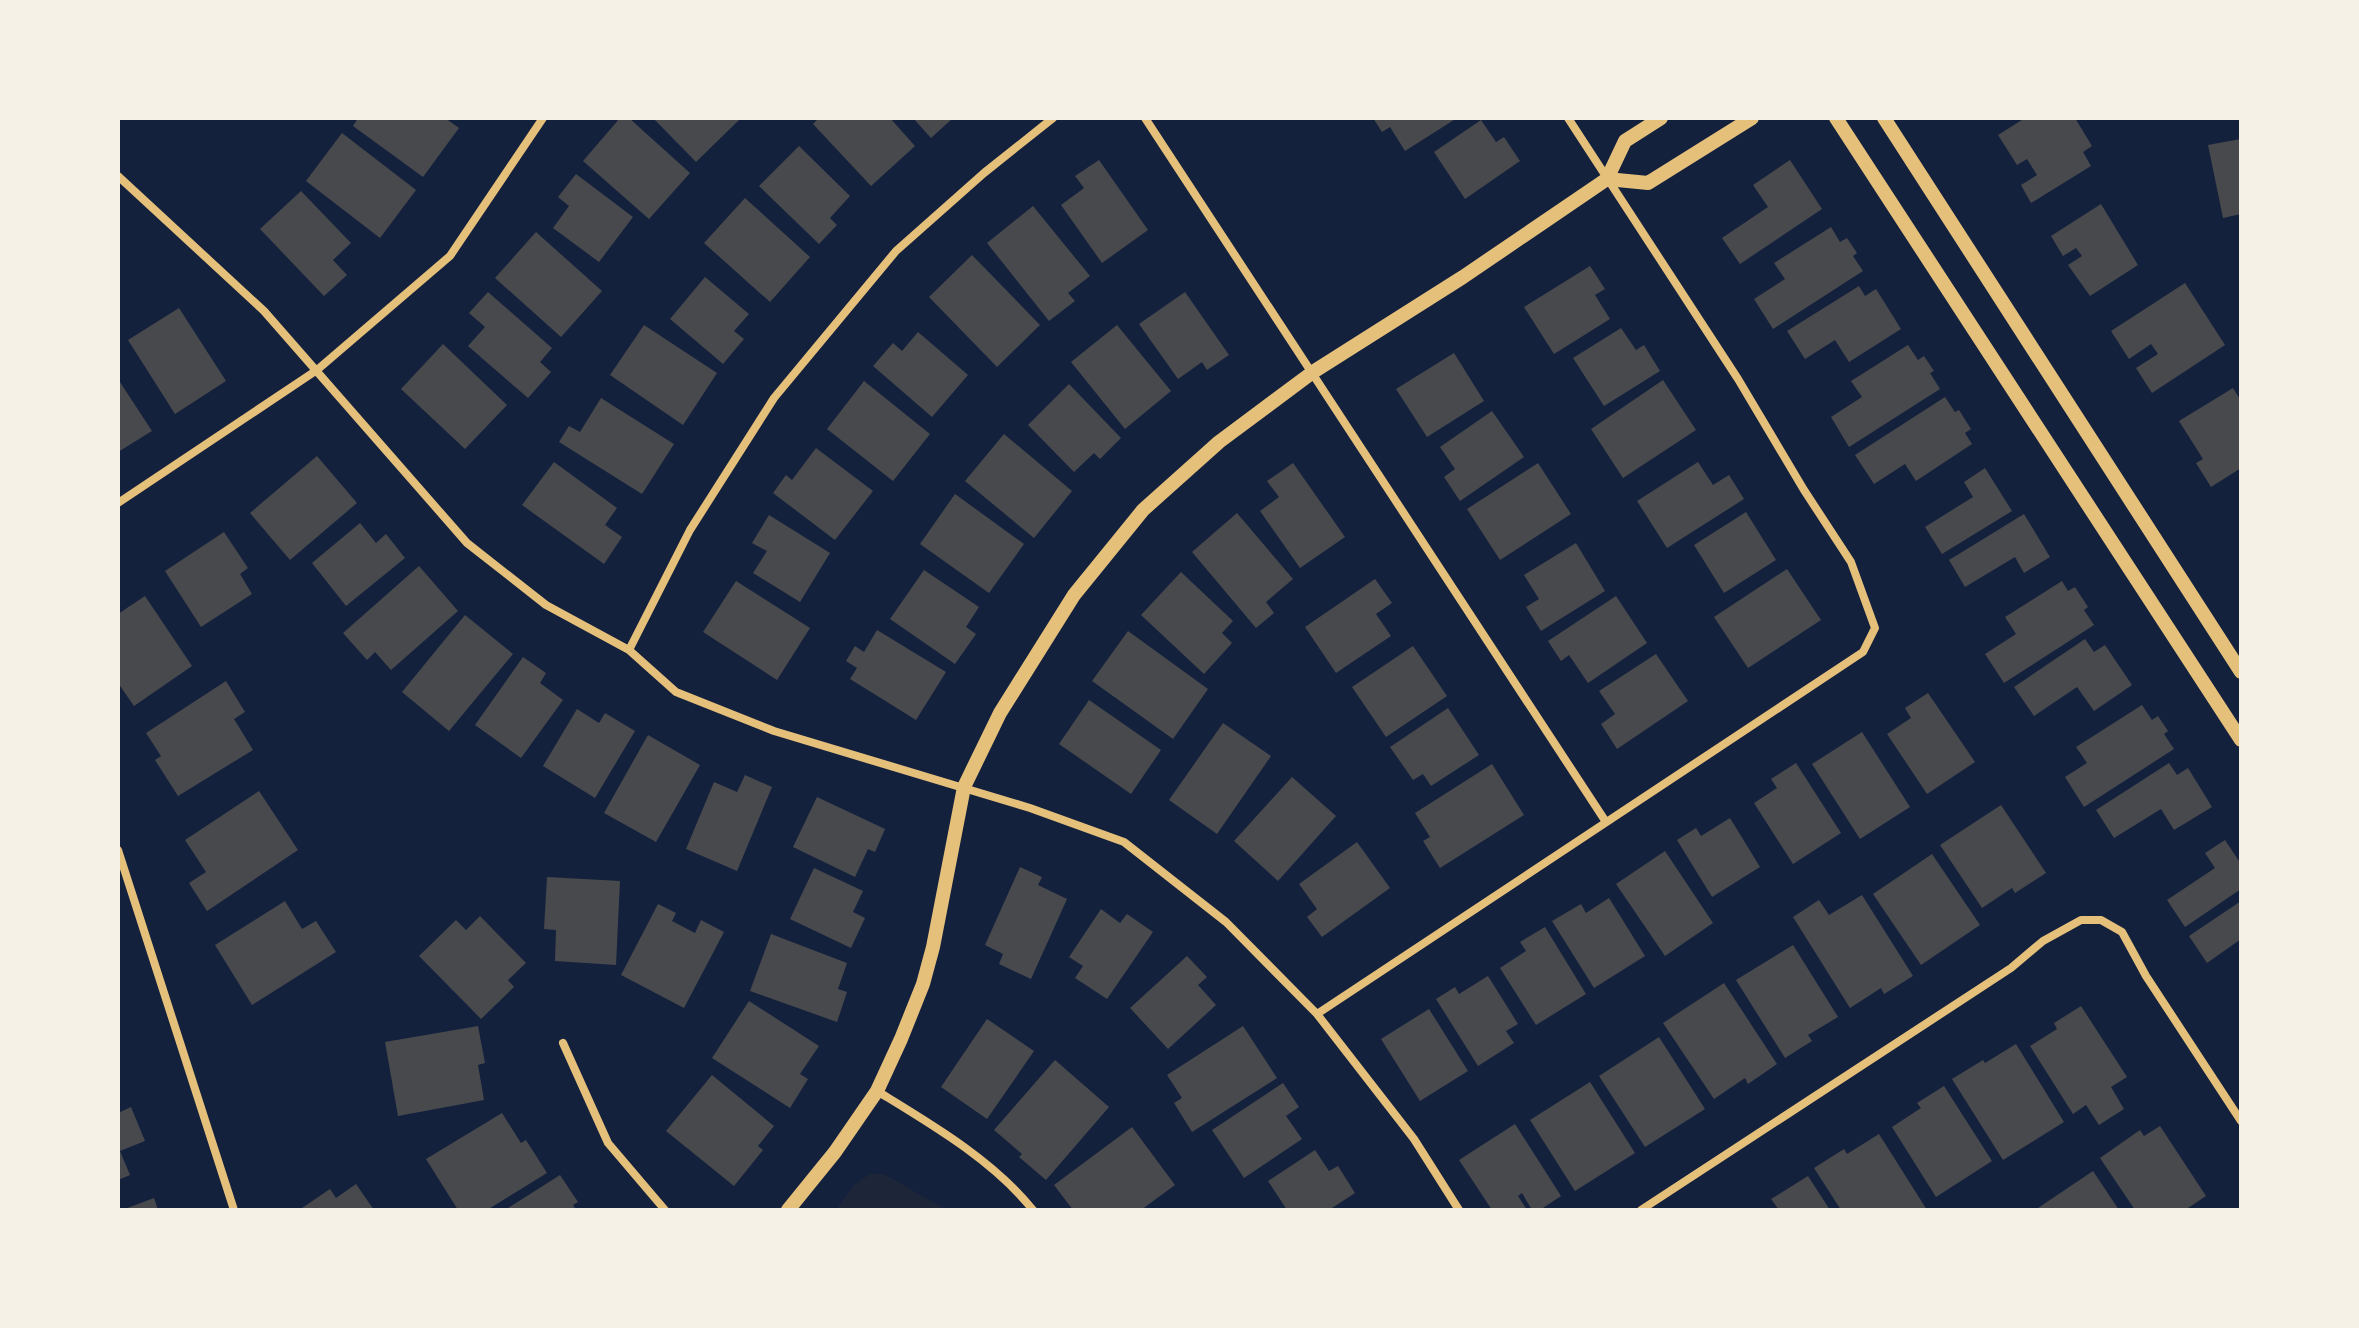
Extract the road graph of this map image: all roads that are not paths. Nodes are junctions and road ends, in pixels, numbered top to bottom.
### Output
1 (543, 118) edge
2 (1053, 118) edge
3 (1145, 118) edge
4 (1568, 118) edge
5 (1661, 118) edge
6 (1752, 118) edge
7 (1836, 118) edge
8 (1884, 118) edge
9 (118, 176) edge
10 (1607, 179) junction
11 (317, 370) junction
12 (1313, 372) junction
13 (118, 503) edge
14 (629, 650) junction
15 (2241, 672) edge
16 (2241, 740) edge
17 (964, 787) junction
18 (1606, 822) junction
19 (118, 850) edge
20 (1317, 1014) junction
21 (563, 1043) dead end
22 (877, 1091) junction
23 (2241, 1121) edge
24 (234, 1210) edge
25 (665, 1210) edge
26 (788, 1210) edge
27 (1033, 1210) edge
28 (1459, 1210) edge
29 (1641, 1210) edge

1 - 11 street
2 - 14 street
3 - 12 street
4 - 10 street
5 - 10 street
6 - 10 street
7 - 16 street
8 - 15 street
9 - 11 street
10 - 12 street
10 - 18 street
11 - 13 street
11 - 14 street
12 - 17 street
12 - 18 street
14 - 17 street
17 - 20 street
17 - 22 street
18 - 20 street
19 - 24 street
20 - 28 street
21 - 25 street
22 - 26 street
22 - 27 street
23 - 29 street

